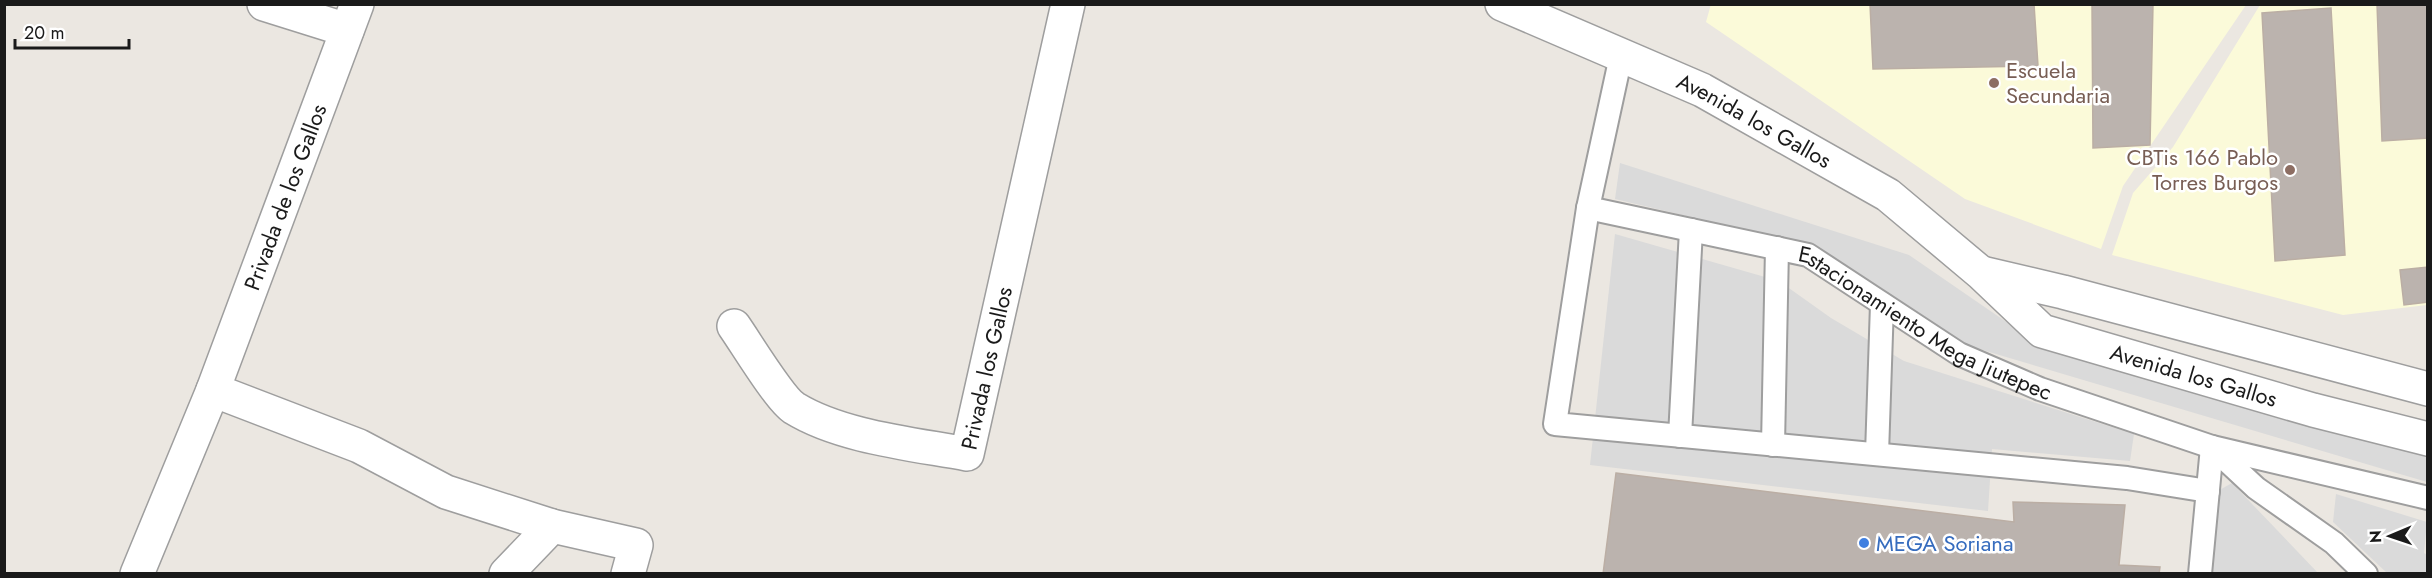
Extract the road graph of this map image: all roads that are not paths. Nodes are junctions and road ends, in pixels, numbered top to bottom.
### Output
1 (264, 4) edge
2 (1068, 4) edge
3 (1502, 4) edge
4 (352, 17) edge
5 (1621, 56) junction
6 (1588, 208) junction
7 (1691, 230) junction
8 (1777, 248) junction
9 (1981, 273) junction
10 (1882, 304) junction
11 (734, 326) dead end
12 (2427, 389) edge
13 (213, 390) junction
14 (1680, 436) junction
15 (2427, 439) edge
16 (1773, 445) junction
17 (2212, 447) junction
18 (1877, 454) junction
19 (2208, 491) junction
20 (2427, 498) edge
21 (552, 526) junction
22 (137, 573) edge
23 (506, 573) edge
24 (628, 573) edge
25 (2200, 573) edge
26 (2366, 573) edge

1 - 4 street
2 - 11 street, Privada los Gallos
3 - 5 street, Avenida los Gallos
4 - 13 street, Privada de los Gallos
5 - 6 lane
5 - 9 street, Avenida los Gallos
6 - 7 lane, Estacionamiento Mega Jiutepec
6 - 14 lane
7 - 8 lane, Estacionamiento Mega Jiutepec
7 - 14 lane
8 - 10 lane, Estacionamiento Mega Jiutepec
8 - 16 lane
9 - 12 street, Avenida los Gallos
9 - 15 street, Avenida los Gallos
10 - 17 lane, Estacionamiento Mega Jiutepec
10 - 18 lane
13 - 21 street
13 - 22 street, Privada de los Gallos
14 - 16 lane
16 - 18 lane
17 - 19 lane
17 - 20 lane
17 - 26 lane, Estacionamiento Mega Jiutepec
18 - 19 lane
19 - 25 lane
21 - 23 street
21 - 24 street

